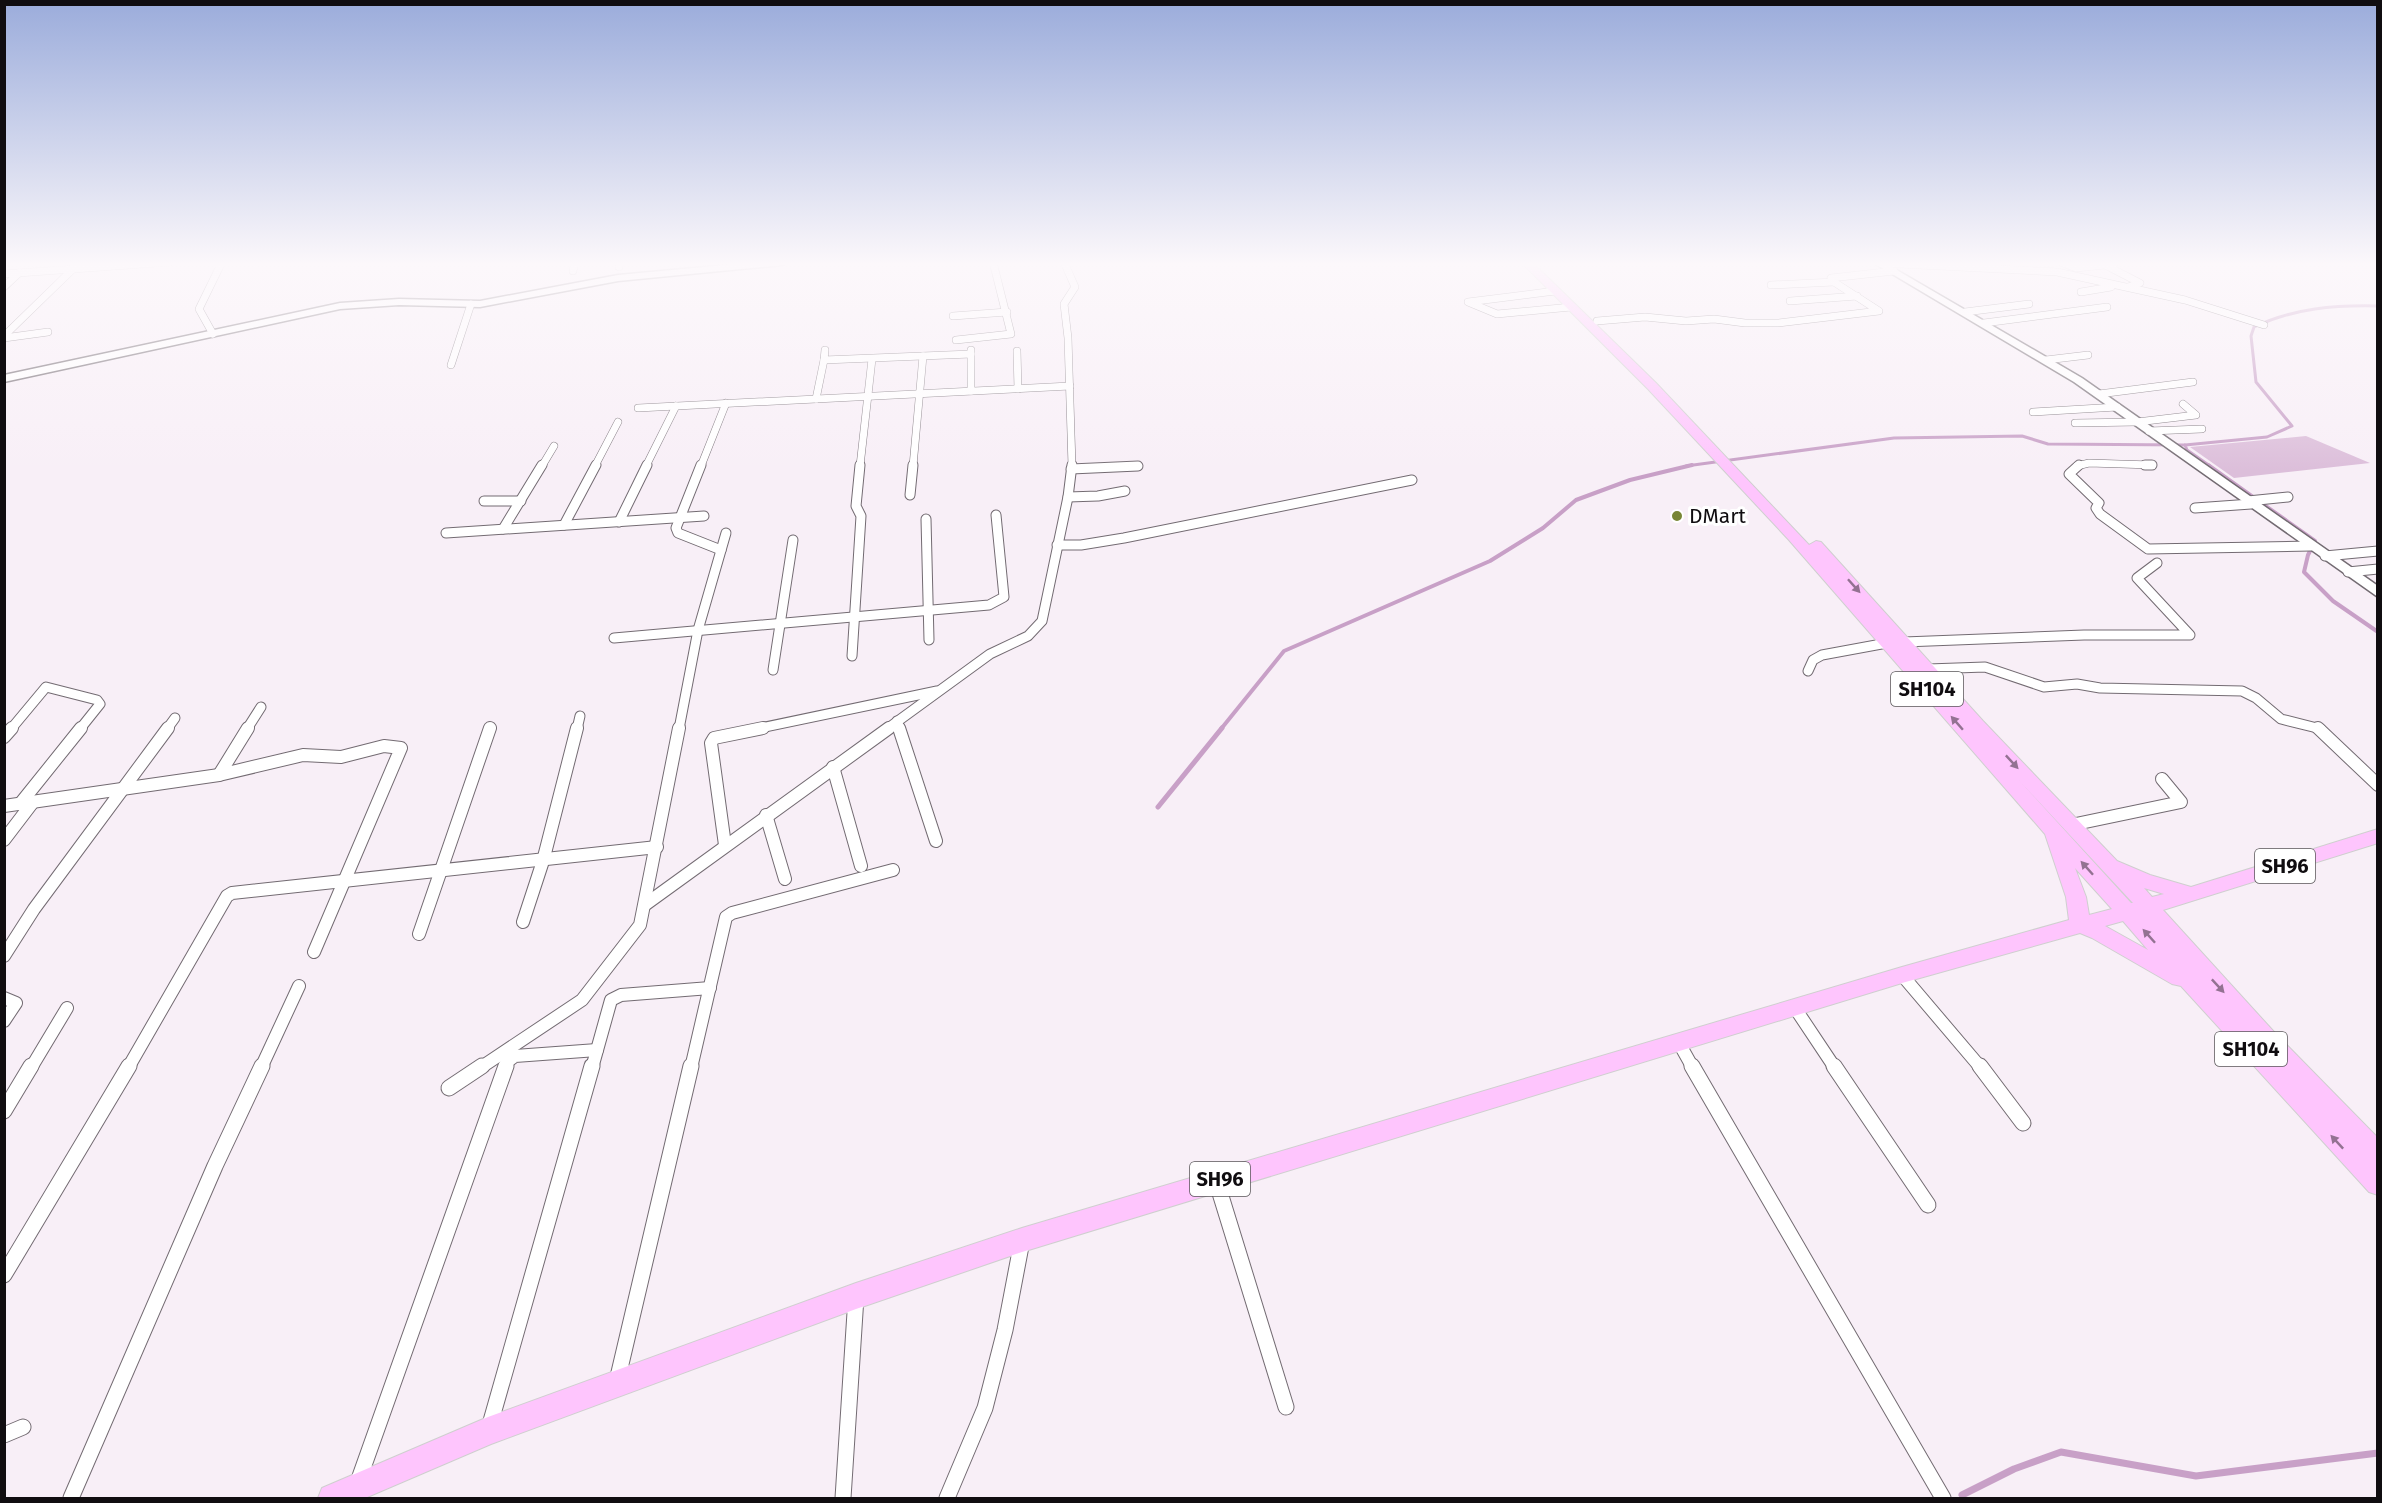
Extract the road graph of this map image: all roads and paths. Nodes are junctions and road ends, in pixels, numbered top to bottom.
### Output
1 (47, 332) edge
2 (221, 332) edge
3 (462, 332) edge
4 (1011, 332) edge
5 (1066, 332) edge
6 (1597, 332) edge
7 (1609, 332) edge
8 (1999, 332) edge
9 (213, 334) joint
10 (6, 337) edge
11 (956, 340) dead end
12 (4, 348) edge
13 (825, 350) dead end
14 (1017, 351) dead end
15 (923, 356) junction
16 (2088, 356) dead end
17 (872, 359) junction
18 (824, 360) junction
19 (2046, 360) junction
20 (451, 365) dead end
21 (4, 379) edge
22 (2193, 382) dead end
23 (1070, 386) junction
24 (1018, 388) junction
25 (971, 391) junction
26 (919, 393) junction
27 (2098, 394) junction
28 (867, 396) junction
29 (816, 399) junction
30 (726, 403) junction
31 (2182, 404) dead end
32 (676, 406) junction
33 (2117, 407) junction
34 (638, 408) dead end
35 (2033, 412) dead end
36 (618, 422) dead end
37 (2136, 422) junction
38 (2075, 423) dead end
39 (2202, 429) dead end
40 (2148, 431) junction
41 (554, 446) dead end
42 (1719, 450) junction
43 (2152, 465) dead end
44 (1138, 466) dead end
45 (1071, 469) junction
46 (1412, 480) dead end
47 (1125, 491) dead end
48 (910, 495) dead end
49 (1068, 497) junction
50 (2288, 497) dead end
51 (484, 501) dead end
52 (521, 501) junction
53 (2249, 502) junction
54 (2194, 508) dead end
55 (996, 515) dead end
56 (704, 516) dead end
57 (680, 518) junction
58 (926, 519) dead end
59 (619, 522) junction
60 (564, 525) junction
61 (503, 529) junction
62 (726, 532) dead end
63 (446, 533) dead end
64 (793, 540) dead end
65 (1057, 546) junction
66 (721, 550) junction
67 (2318, 551) junction
68 (2378, 551) edge
69 (2157, 562) dead end
70 (2378, 569) edge
71 (2349, 572) junction
72 (2376, 591) edge
73 (928, 610) junction
74 (855, 616) junction
75 (780, 623) junction
76 (698, 630) junction
77 (614, 638) dead end
78 (928, 640) dead end
79 (1895, 642) junction
80 (852, 656) dead end
81 (1928, 669) junction
82 (773, 670) dead end
83 (1808, 671) dead end
84 (940, 690) junction
85 (261, 707) dead end
86 (175, 717) dead end
87 (580, 717) dead end
88 (897, 721) junction
89 (490, 728) dead end
90 (5, 736) edge
91 (833, 767) junction
92 (219, 775) junction
93 (2162, 779) dead end
94 (2378, 785) edge
95 (123, 789) junction
96 (33, 802) junction
97 (20, 804) junction
98 (4, 806) edge
99 (766, 815) junction
100 (2062, 828) junction
101 (2378, 836) edge
102 (4, 840) edge
103 (936, 841) dead end
104 (725, 845) junction
105 (657, 847) junction
106 (2103, 858) junction
107 (543, 861) junction
108 (861, 866) dead end
109 (893, 870) dead end
110 (440, 872) junction
111 (785, 879) dead end
112 (344, 881) junction
113 (2192, 894) junction
114 (646, 904) junction
115 (2137, 908) junction
116 (523, 922) dead end
117 (2080, 925) junction
118 (419, 934) dead end
119 (314, 952) dead end
120 (5, 953) edge
121 (1902, 975) junction
122 (299, 986) dead end
123 (2194, 986) junction
124 (710, 988) junction
125 (4, 998) edge
126 (67, 1008) dead end
127 (1795, 1008) junction
128 (4, 1021) edge
129 (1679, 1043) junction
130 (597, 1050) junction
131 (449, 1088) dead end
132 (4, 1111) edge
133 (2023, 1123) dead end
134 (2378, 1155) edge
135 (1216, 1180) junction
136 (2378, 1184) edge
137 (1928, 1205) dead end
138 (1022, 1240) junction
139 (5, 1274) edge
140 (856, 1296) junction
141 (616, 1385) junction
142 (1286, 1407) dead end
143 (23, 1427) dead end
144 (488, 1431) junction
145 (4, 1435) edge
146 (355, 1488) junction
147 (71, 1498) edge
148 (332, 1498) edge
149 (843, 1498) edge
150 (947, 1498) edge
151 (1943, 1498) edge

1 - 10 street
2 - 9 street
3 - 20 street
4 - 11 street
5 - 23 street
6 - 42 main road, SH104
7 - 42 main road, SH104
8 - 19 street
9 - 21 street
10 - 12 street
13 - 18 street
14 - 24 street
15 - 17 street
15 - 25 street
15 - 26 street
16 - 19 street
17 - 18 street
17 - 28 street
18 - 29 street
19 - 27 street
22 - 27 street
23 - 24 street
23 - 45 street
24 - 25 street
25 - 26 street
26 - 28 street
26 - 48 street
27 - 33 street
28 - 29 street
28 - 74 street
29 - 30 street
30 - 32 street
30 - 57 street
31 - 37 street
32 - 34 street
32 - 59 street
33 - 35 street
33 - 37 street
36 - 60 street
37 - 38 street
37 - 40 street
39 - 40 street
40 - 53 street
41 - 52 street
42 - 79 main road, SH104
43 - 67 street
44 - 45 street
45 - 49 street
46 - 65 street
47 - 49 street
49 - 65 street
50 - 53 street
51 - 52 street
52 - 61 street
53 - 54 street
53 - 67 street
55 - 73 street
56 - 57 street
57 - 59 street
57 - 66 street
58 - 73 street
59 - 60 street
60 - 61 street
61 - 63 street
62 - 66 street
64 - 75 street
65 - 84 street
66 - 76 street
67 - 68 street
67 - 71 street
69 - 79 street
70 - 71 street
71 - 72 street
73 - 74 street
73 - 78 street
74 - 75 street
74 - 80 street
75 - 76 street
75 - 82 street
76 - 77 street
76 - 105 street
79 - 81 main road, SH104
79 - 83 street
100 -> 79 main road, SH104
81 - 94 street
81 -> 100 main road, SH104
84 - 88 street
84 - 104 street
85 - 92 street
86 - 95 street
87 - 107 street
88 - 91 street
88 - 103 street
89 - 110 street
90 - 97 street
91 - 99 street
91 - 108 street
92 - 95 street
92 - 112 street
93 - 100 street
95 - 96 street
95 - 120 street
96 - 97 street
96 - 102 street
97 - 98 street
99 - 104 street
99 - 111 street
100 - 106 main road, SH104
115 -> 100 main road, SH104
100 - 117 main road
101 - 113 main road, SH96
104 - 114 street
105 - 107 street
105 - 114 street
106 - 113 main road
106 - 115 main road, SH104
107 - 110 street
107 - 116 street
109 - 124 street
110 - 112 street
110 - 118 street
112 - 119 street
112 - 139 street
113 - 115 main road, SH96
114 - 131 street
115 - 117 main road, SH96
123 -> 115 main road, SH104
115 -> 134 main road, SH104
117 - 121 main road, SH96
117 - 123 main road
121 - 127 main road, SH96
121 - 133 street
122 - 147 street
136 -> 123 main road, SH104
124 - 130 street
124 - 141 street
125 - 128 street
126 - 132 street
127 - 129 main road, SH96
127 - 137 street
129 - 135 main road, SH96
129 - 151 street
130 - 144 street
130 - 146 street
135 - 138 main road, SH96
135 - 142 street
138 - 140 main road, SH96
138 - 150 street
140 - 141 main road, SH96
140 - 149 street
141 - 144 main road, SH96
143 - 145 street
144 - 146 main road, SH96
146 - 148 main road, SH96

